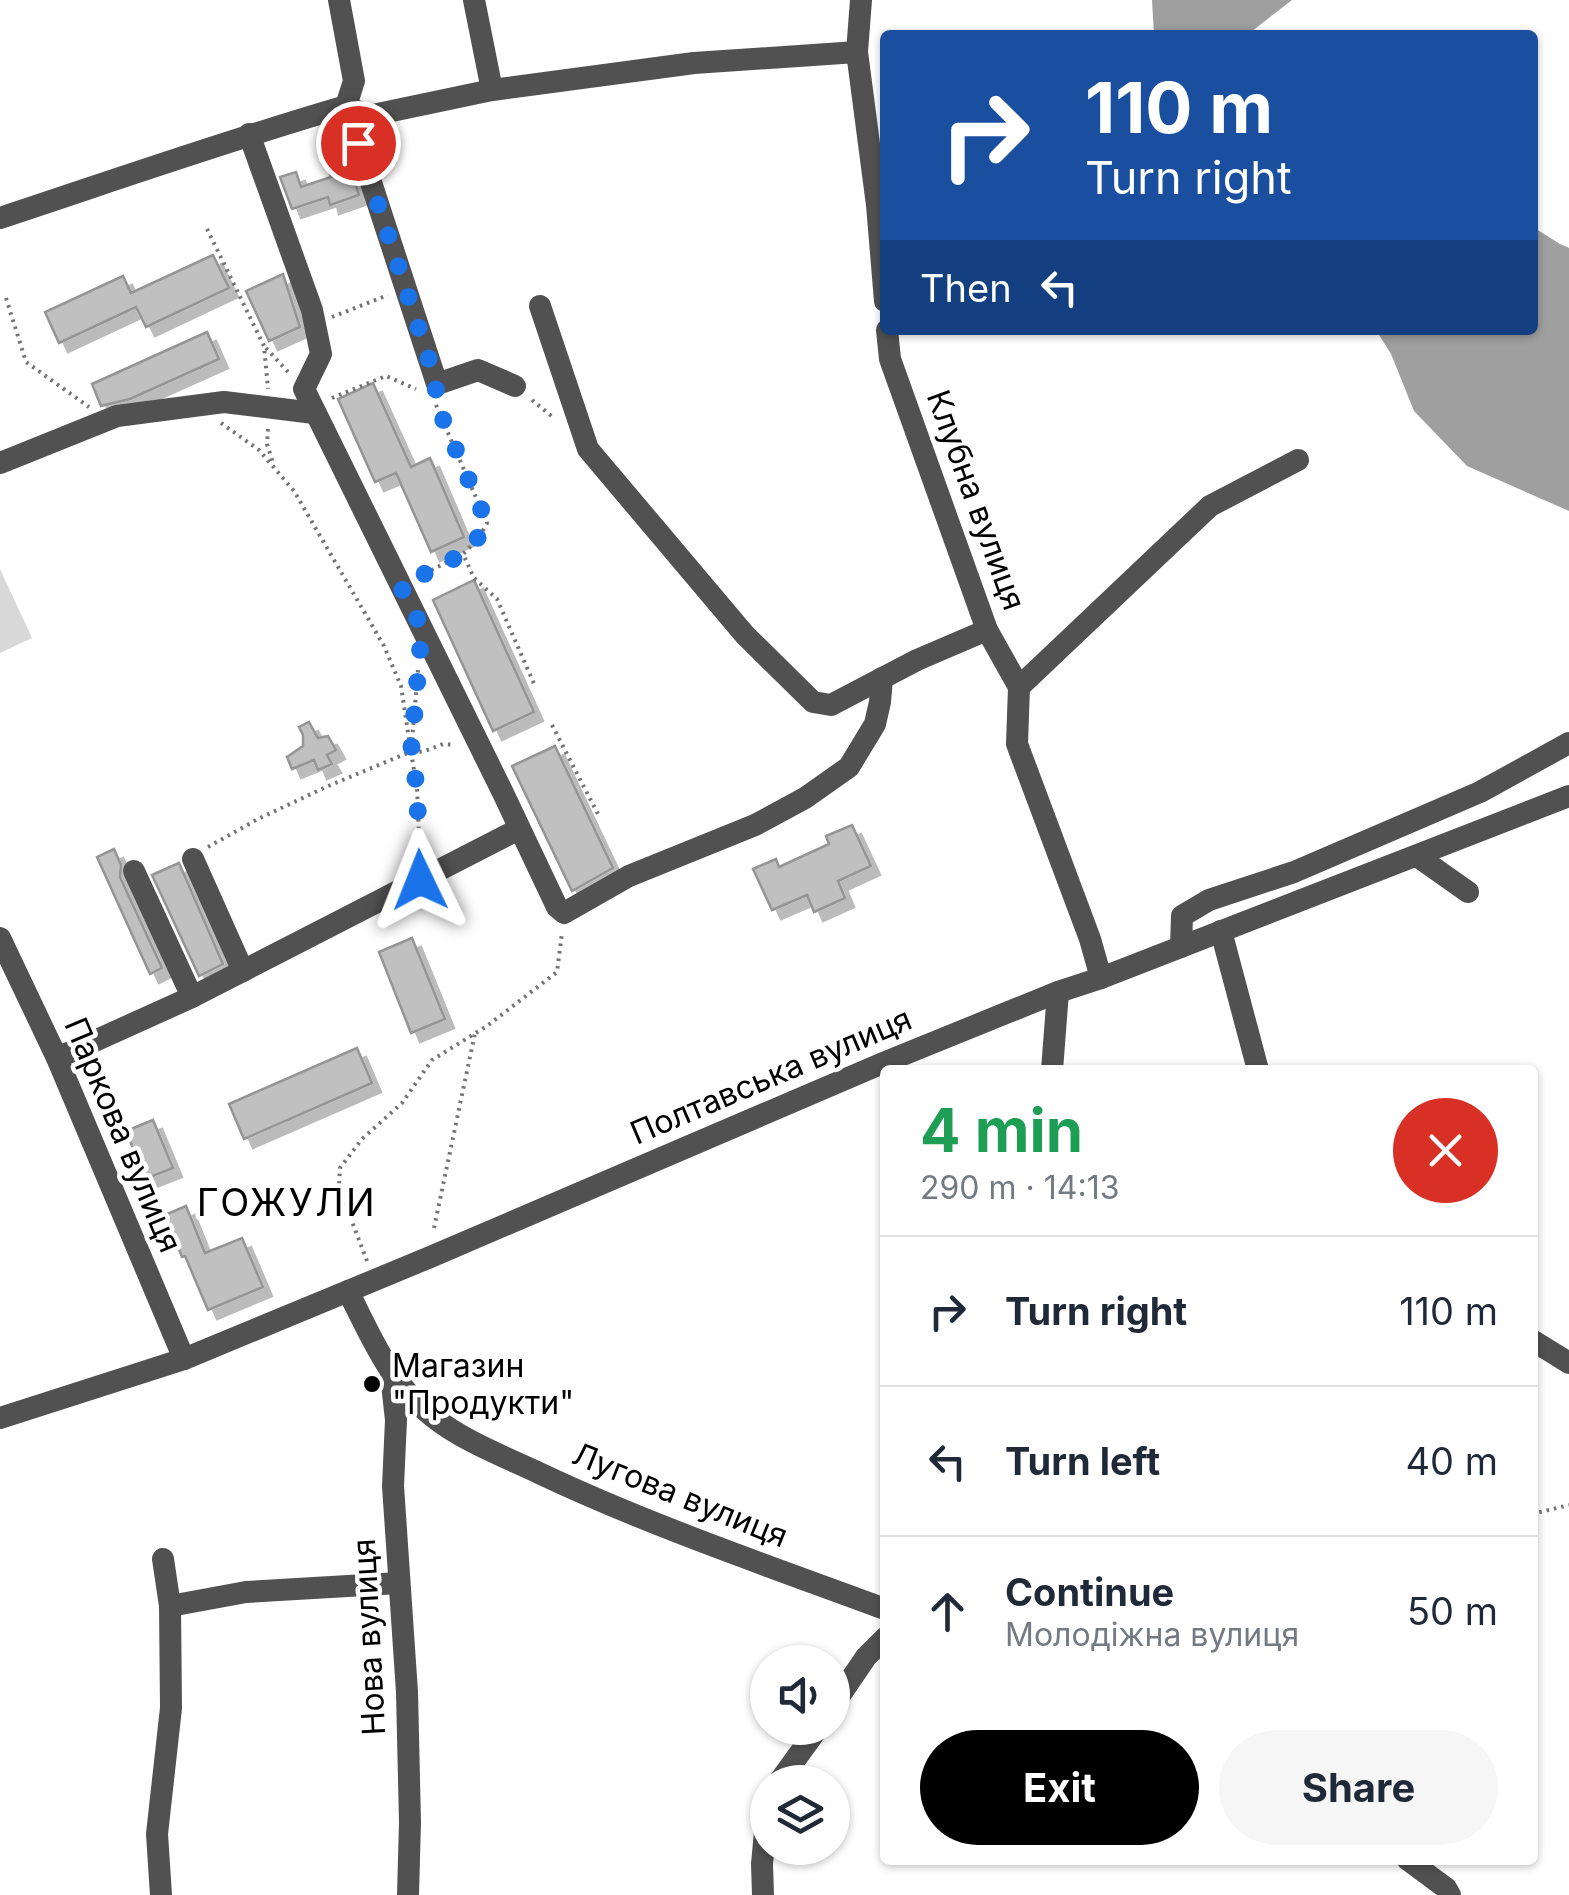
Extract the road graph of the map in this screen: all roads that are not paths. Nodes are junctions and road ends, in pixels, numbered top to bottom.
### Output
1 (340, 0) edge
2 (474, 0) edge
3 (861, 0) edge
4 (857, 52) junction
5 (492, 90) junction
6 (346, 106) junction
7 (250, 134) junction
8 (0, 218) edge
9 (880, 242) edge
10 (540, 306) dead end
11 (888, 335) edge
12 (515, 386) road end
13 (310, 403) junction
14 (1298, 460) dead end
15 (0, 464) edge
16 (987, 630) junction
17 (882, 678) junction
18 (1019, 687) junction
19 (1569, 743) edge
20 (1569, 796) edge
21 (520, 829) junction
22 (1416, 856) junction
23 (192, 860) road end
24 (134, 871) dead end
25 (1468, 892) dead end
26 (1221, 931) junction
27 (0, 938) edge
28 (1181, 946) junction
29 (243, 971) junction
30 (1101, 978) junction
31 (1058, 992) junction
32 (192, 997) junction
33 (57, 1058) junction
34 (1052, 1065) edge
35 (1257, 1065) edge
36 (348, 1292) junction
37 (1540, 1345) edge
38 (184, 1359) junction
39 (1569, 1362) edge
40 (391, 1375) junction
41 (0, 1418) edge
42 (163, 1559) dead end
43 (399, 1583) junction
44 (170, 1606) junction
45 (880, 1607) edge
46 (880, 1643) edge
47 (850, 1681) edge
48 (762, 1865) edge
49 (1415, 1865) edge
50 (161, 1895) edge
51 (408, 1895) edge
52 (762, 1895) edge
53 (1450, 1895) edge

1 - 6 street
2 - 5 street
3 - 4 street
4 - 5 street
4 - 9 street
5 - 6 street
6 - 7 street
6 - 12 street
7 - 8 street
7 - 13 street
10 - 17 street
11 - 16 street, Клубна вулиця
13 - 15 street
13 - 21 street
14 - 18 street
16 - 17 street
16 - 18 street, Клубна вулиця
17 - 21 street
18 - 30 street
19 - 28 street
20 - 22 street, Полтавська вулиця
21 - 29 street
22 - 25 street
22 - 26 street, Полтавська вулиця
23 - 29 street
24 - 32 street
26 - 28 street, Полтавська вулиця
26 - 35 street
27 - 33 street, Паркова вулиця
28 - 30 street, Полтавська вулиця
29 - 32 street
30 - 31 street, Полтавська вулиця
31 - 34 street
31 - 36 street, Полтавська вулиця
32 - 33 street
33 - 38 street, Паркова вулиця
36 - 38 street, Полтавська вулиця
36 - 40 street, Лугова вулиця
37 - 39 street
38 - 41 street, Полтавська вулиця
40 - 43 street, Нова вулиця
40 - 45 street, Лугова вулиця
42 - 44 street
43 - 44 street
43 - 51 street, Нова вулиця
44 - 50 street
46 - 47 street
48 - 52 street
49 - 53 street

